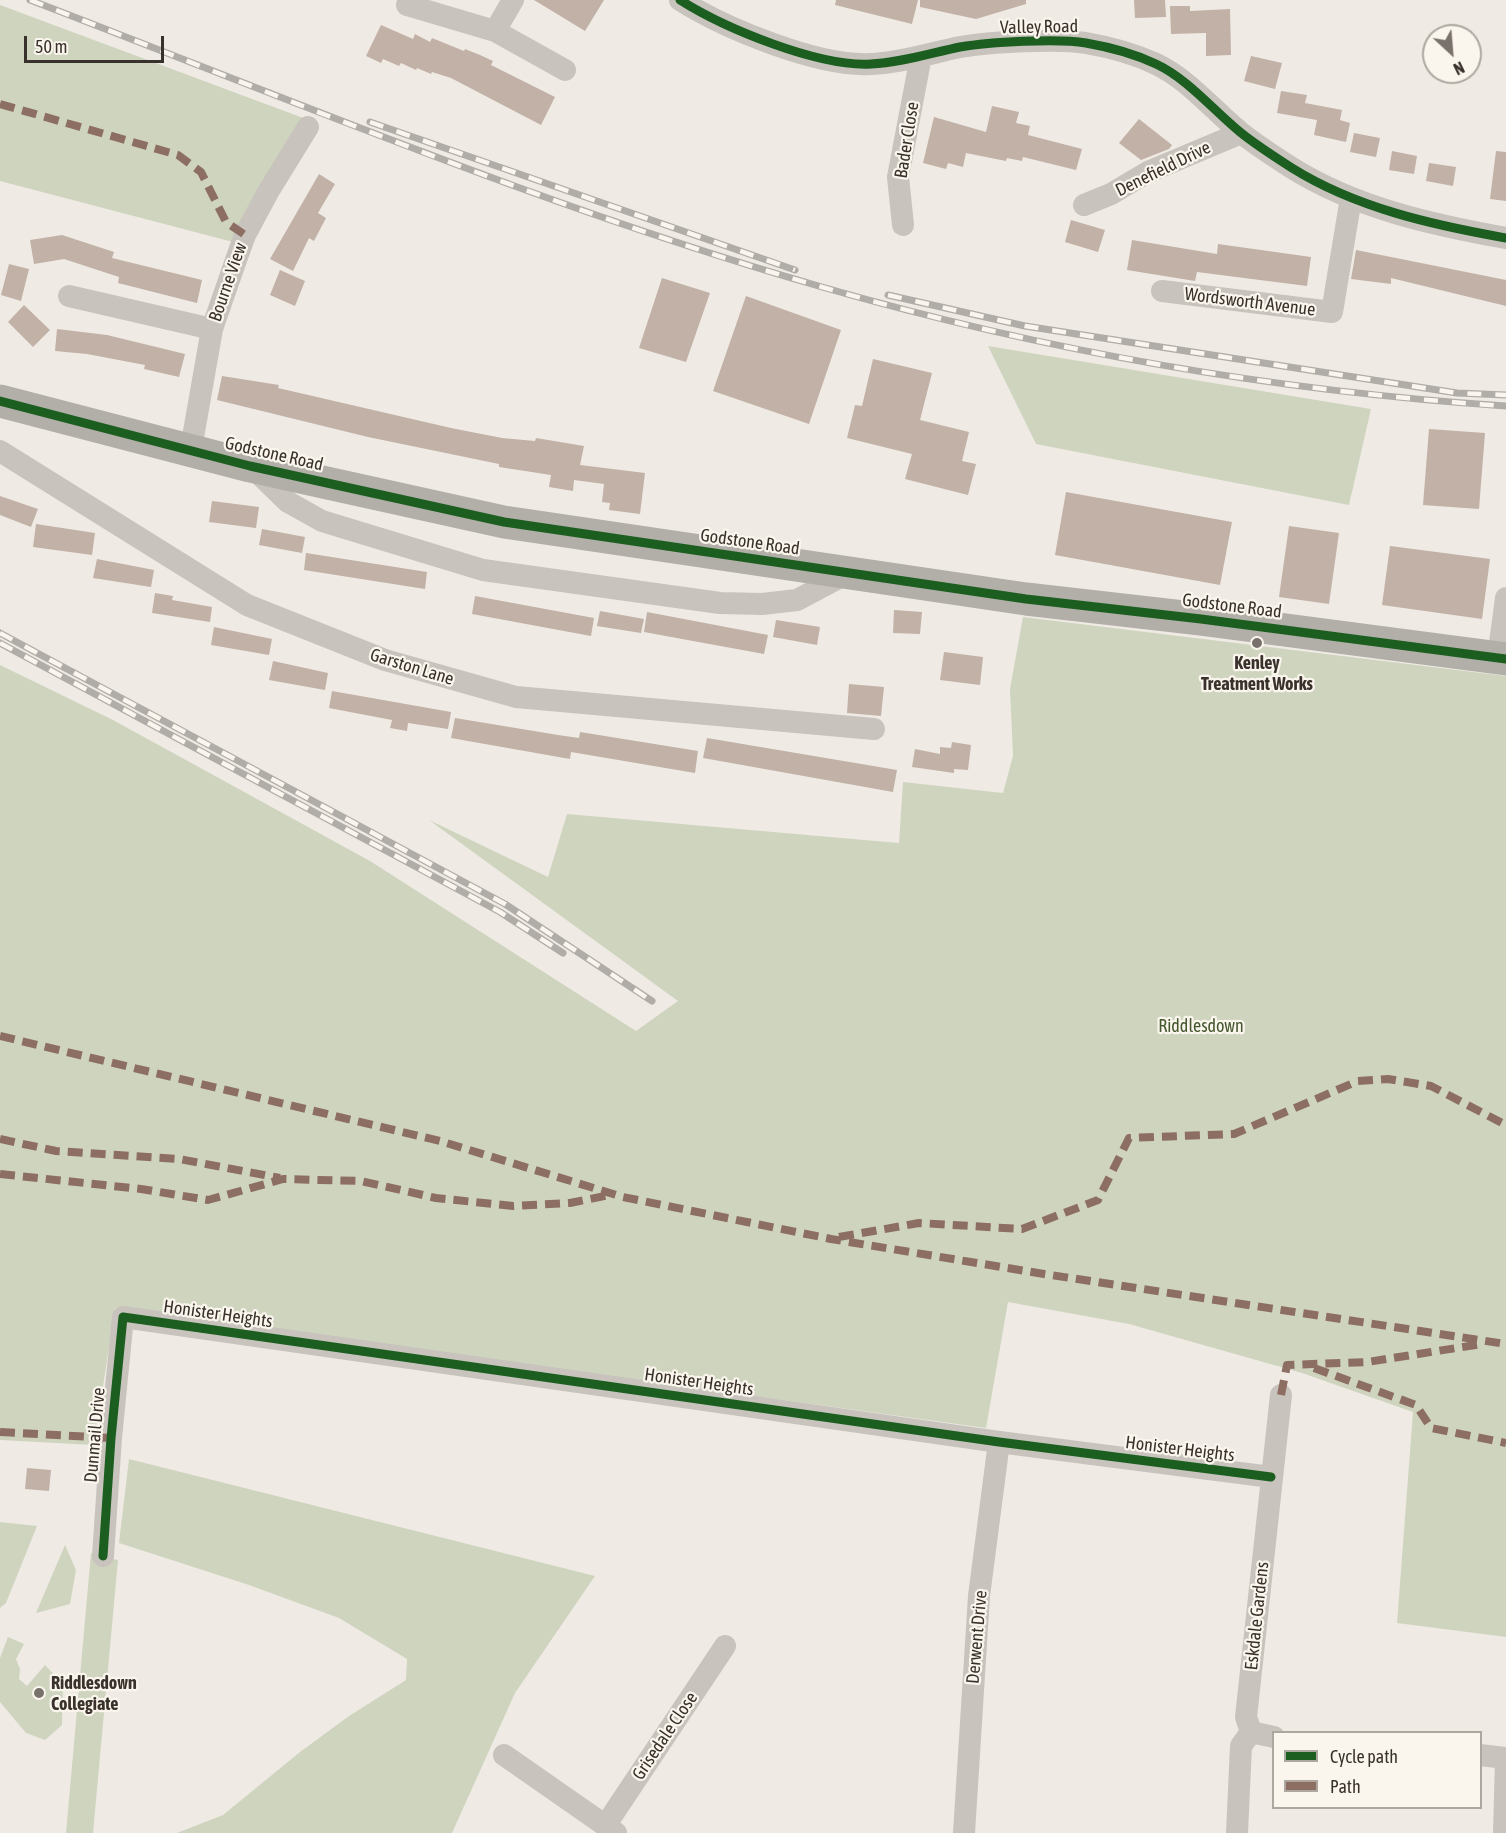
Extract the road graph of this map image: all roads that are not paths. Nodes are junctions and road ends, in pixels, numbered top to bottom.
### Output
1 (513, 0) edge
2 (687, 2) edge
3 (407, 5) dead end
4 (495, 31) junction
5 (921, 56) junction
6 (565, 70) dead end
7 (308, 127) dead end
8 (1241, 133) junction
9 (1351, 198) junction
10 (1084, 205) dead end
11 (903, 225) dead end
12 (1506, 238) edge
13 (1162, 291) dead end
14 (69, 296) dead end
15 (212, 329) junction
16 (0, 401) edge
17 (183, 450) junction
18 (0, 451) edge
19 (250, 466) junction
20 (848, 573) junction
21 (1506, 598) edge
22 (1502, 658) edge
23 (874, 729) dead end
24 (123, 1317) joint
25 (1281, 1395) dead end
26 (999, 1442) junction
27 (1271, 1477) junction
28 (103, 1556) dead end
29 (725, 1646) dead end
30 (1251, 1732) junction
31 (1272, 1737) edge
32 (504, 1755) dead end
33 (1482, 1755) edge
34 (1506, 1758) edge
35 (610, 1829) edge
36 (964, 1833) edge
37 (1237, 1833) edge
38 (1504, 1833) edge

1 - 4 street
2 - 5 street, Valley Road
3 - 4 street
4 - 6 street
5 - 8 street, Valley Road
5 - 11 street, Bader Close
7 - 15 street, Bourne View
8 - 9 street, Valley Road
8 - 10 street, Denefield Drive
9 - 12 street, Valley Road
9 - 13 street, Wordsworth Avenue
14 - 15 street
15 - 17 street, Bourne View
16 - 17 highway, Godstone Road
17 - 19 highway, Godstone Road
18 - 23 street, Garston Lane
19 - 20 highway, Godstone Road
19 - 20 street, Godstone Road
20 - 22 highway, Godstone Road
21 - 22 street
24 - 26 street, Honister Heights
24 - 28 street, Dunmail Drive
25 - 27 street, Eskdale Gardens
26 - 27 street, Honister Heights
26 - 36 street, Derwent Drive
27 - 30 street, Eskdale Gardens
29 - 35 street, Grisedale Close
30 - 31 street
30 - 37 street, Eskdale Gardens
32 - 35 street
33 - 34 street
34 - 38 street

